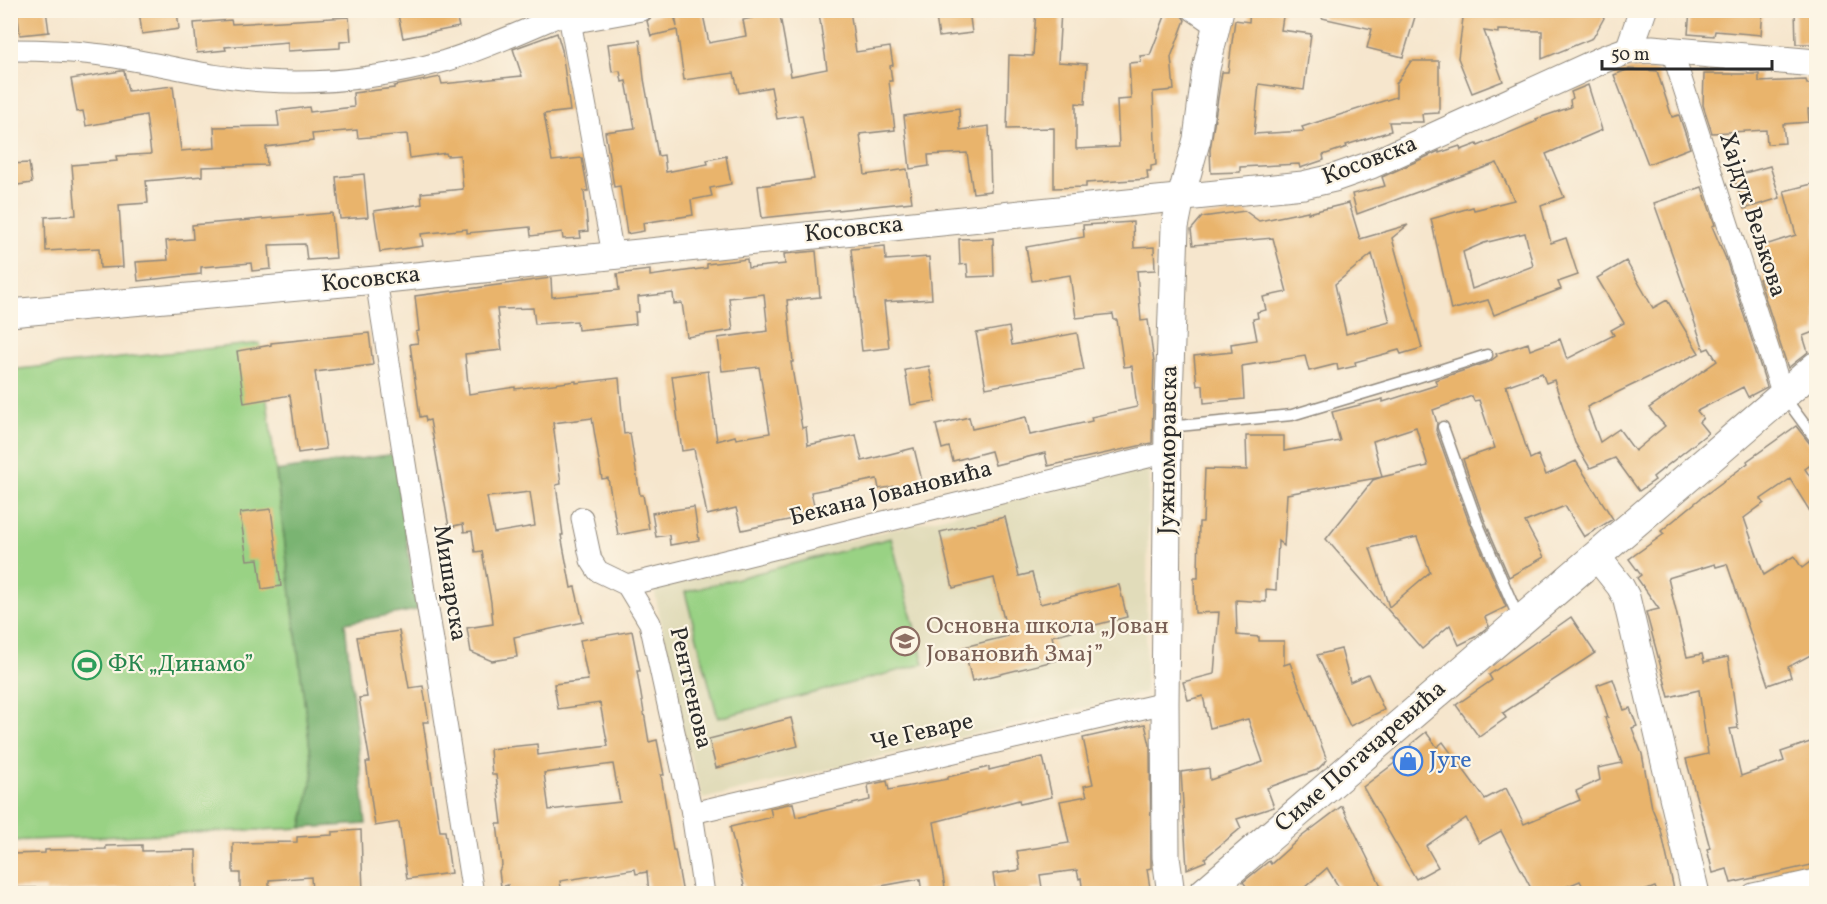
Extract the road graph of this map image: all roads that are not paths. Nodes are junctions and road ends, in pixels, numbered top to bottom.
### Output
1 (642, 10) edge
2 (1193, 10) edge
3 (1643, 10) edge
4 (569, 15) edge
5 (1218, 18) edge
6 (10, 50) edge
7 (1629, 50) junction
8 (1672, 51) junction
9 (1816, 63) edge
10 (1181, 197) junction
11 (613, 255) junction
12 (376, 280) junction
13 (10, 313) edge
14 (1486, 355) dead end
15 (1816, 367) edge
16 (1783, 395) junction
17 (1443, 427) dead end
18 (1168, 439) junction
19 (1816, 440) edge
20 (582, 518) dead end
21 (1597, 558) junction
22 (627, 585) junction
23 (1520, 621) junction
24 (1165, 703) junction
25 (692, 813) junction
26 (1816, 880) edge
27 (472, 894) edge
28 (704, 894) edge
29 (1172, 894) edge
30 (1203, 894) edge
31 (1696, 894) edge
32 (1753, 894) edge

1 - 4 street
2 - 5 street
3 - 7 street
4 - 6 street
4 - 11 street
5 - 10 street, Јужноморавска
7 - 8 street, Косовска
7 - 10 street, Косовска
8 - 9 street, Косовска
8 - 16 street, Хајдук Вељкова
10 - 11 street, Косовска
10 - 18 street, Јужноморавска
11 - 12 street, Косовска
12 - 13 street, Косовска
12 - 27 street, Мишарска
14 - 18 lane, Бекана Јовановића
15 - 16 main road, Симе Погачаревића
16 - 19 lane
16 - 21 main road, Симе Погачаревића
17 - 23 lane
18 - 22 street, Бекана Јовановића
18 - 24 street, Јужноморавска
20 - 22 street
21 - 23 main road, Симе Погачаревића
21 - 31 street
22 - 25 street, Рентгенова
23 - 30 main road, Симе Погачаревића
24 - 25 street, Че Геваре
24 - 29 street, Јужноморавска
25 - 28 street, Рентгенова
26 - 32 street

